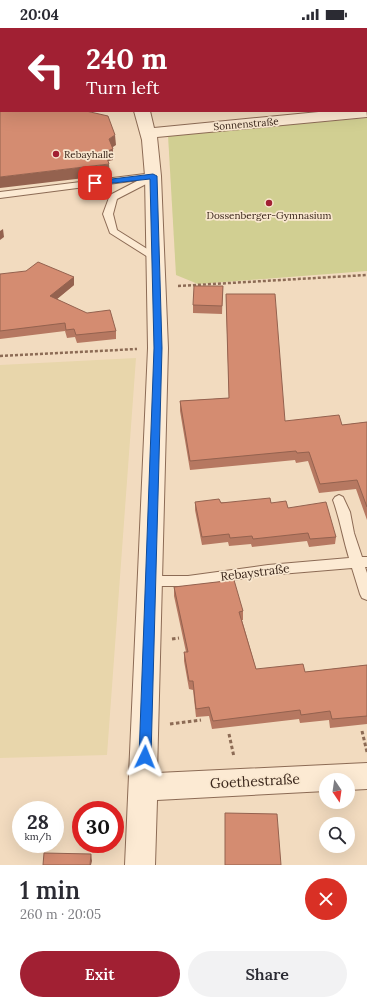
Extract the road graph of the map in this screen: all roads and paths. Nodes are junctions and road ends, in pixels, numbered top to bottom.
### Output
1 (142, 112) edge
2 (367, 112) edge
3 (148, 133) junction
4 (153, 176) junction
5 (0, 195) edge
6 (156, 259) junction
7 (367, 275) edge
8 (156, 287) junction
9 (158, 348) junction
10 (0, 356) edge
11 (339, 500) dead end
12 (363, 563) edge
13 (151, 581) junction
14 (367, 594) edge
15 (201, 720) edge
16 (146, 727) junction
17 (362, 731) dead end
18 (367, 752) edge
19 (367, 776) edge
20 (144, 787) junction
21 (142, 861) edge

1 - 3 street
2 - 3 street, Sonnenstraße
3 - 4 street
4 - 5 lane
4 - 6 street
4 - 6 lane
6 - 8 street
7 - 8 path
8 - 9 street
9 - 10 path
9 - 13 street
11 - 12 lane
12 - 13 lane, Rebaystraße
12 - 14 lane
13 - 16 street
15 - 16 path
16 - 20 street
17 - 18 path
19 - 20 street, Goethestraße
20 - 21 street

